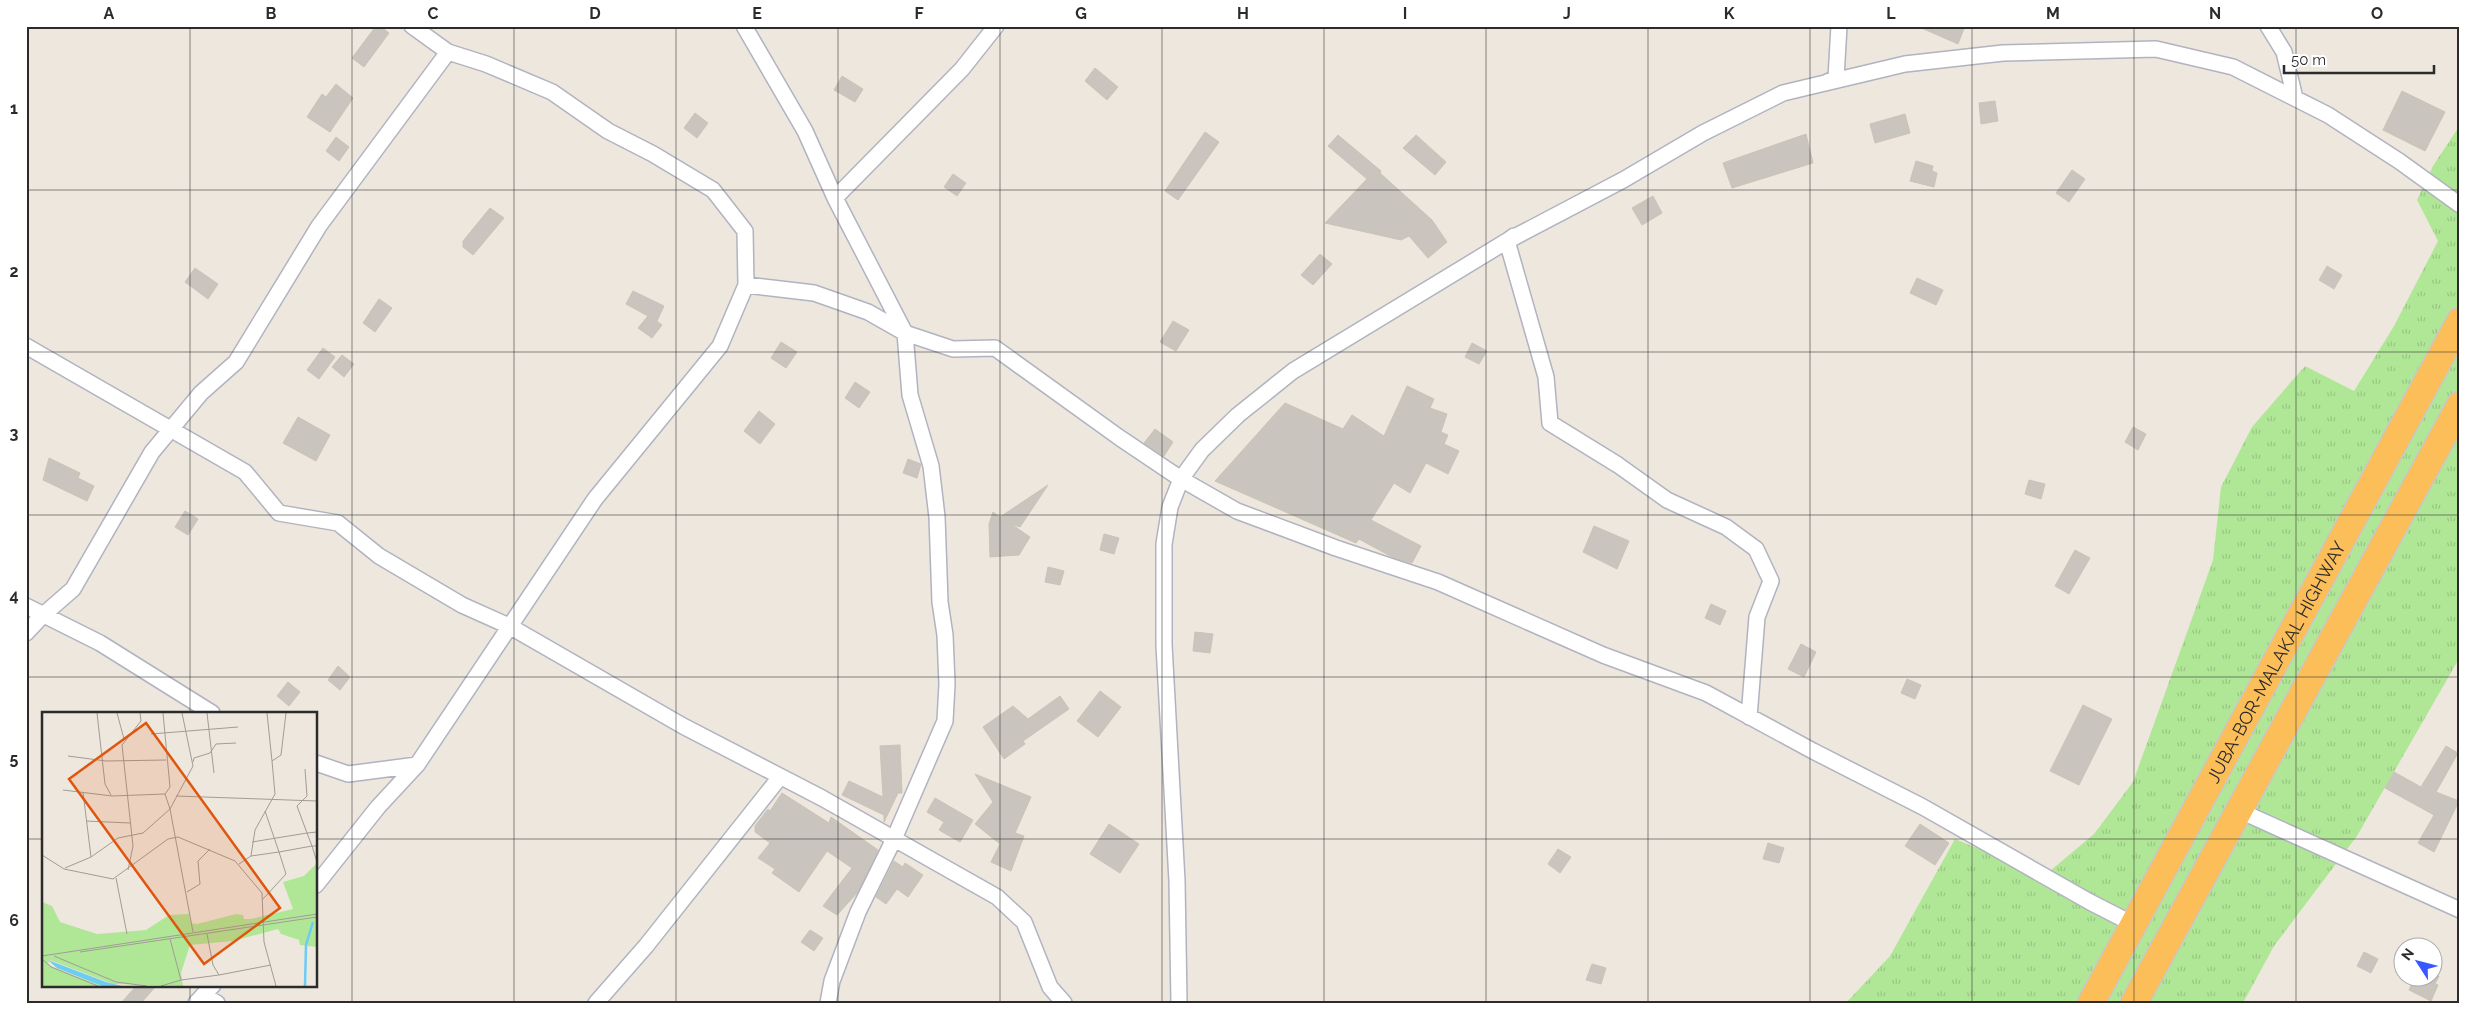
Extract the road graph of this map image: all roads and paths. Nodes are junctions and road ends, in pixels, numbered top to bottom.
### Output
1 (412, 26) edge
2 (744, 26) edge
3 (996, 26) edge
4 (1839, 26) edge
5 (2268, 26) edge
6 (448, 52) junction
7 (2295, 98) junction
8 (835, 198) junction
9 (2460, 205) edge
10 (1507, 240) junction
11 (746, 285) junction
12 (2460, 321) edge
13 (904, 333) junction
14 (26, 346) edge
15 (2460, 405) edge
16 (169, 430) junction
17 (1181, 478) junction
18 (26, 606) edge
19 (42, 616) junction
20 (511, 627) junction
21 (26, 633) edge
22 (210, 712) edge
23 (1749, 717) junction
24 (318, 764) edge
25 (417, 765) junction
26 (780, 777) junction
27 (2238, 810) junction
28 (894, 839) junction
29 (318, 882) edge
30 (2460, 910) edge
31 (2133, 924) junction
32 (204, 994) edge
33 (217, 1003) edge
34 (596, 1003) edge
35 (828, 1003) edge
36 (1064, 1003) edge
37 (1179, 1003) edge
38 (2091, 1003) edge
39 (2134, 1003) edge

1 - 6 street
2 - 8 street
3 - 8 street
4 - 10 street
5 - 7 street
6 - 11 street
6 - 16 street
7 - 9 street
7 - 10 street
8 - 13 street
10 - 17 street
10 - 23 street
11 - 13 street
11 - 20 street
12 - 31 highway, JUBA-BOR-MALAKAL HIGHWAY
13 - 17 street
13 - 28 street
14 - 16 street
15 - 27 highway, JUBA-BOR-MALAKAL HIGHWAY
16 - 19 street
16 - 20 street
17 - 23 street
17 - 37 street
18 - 19 street
19 - 21 street
19 - 22 street
20 - 25 street
20 - 26 street
23 - 31 street
24 - 25 street
25 - 29 street
26 - 28 street
26 - 34 street
27 - 30 street
27 - 39 highway, JUBA-BOR-MALAKAL HIGHWAY
28 - 35 street
28 - 36 street
31 - 38 highway, JUBA-BOR-MALAKAL HIGHWAY
32 - 33 street

